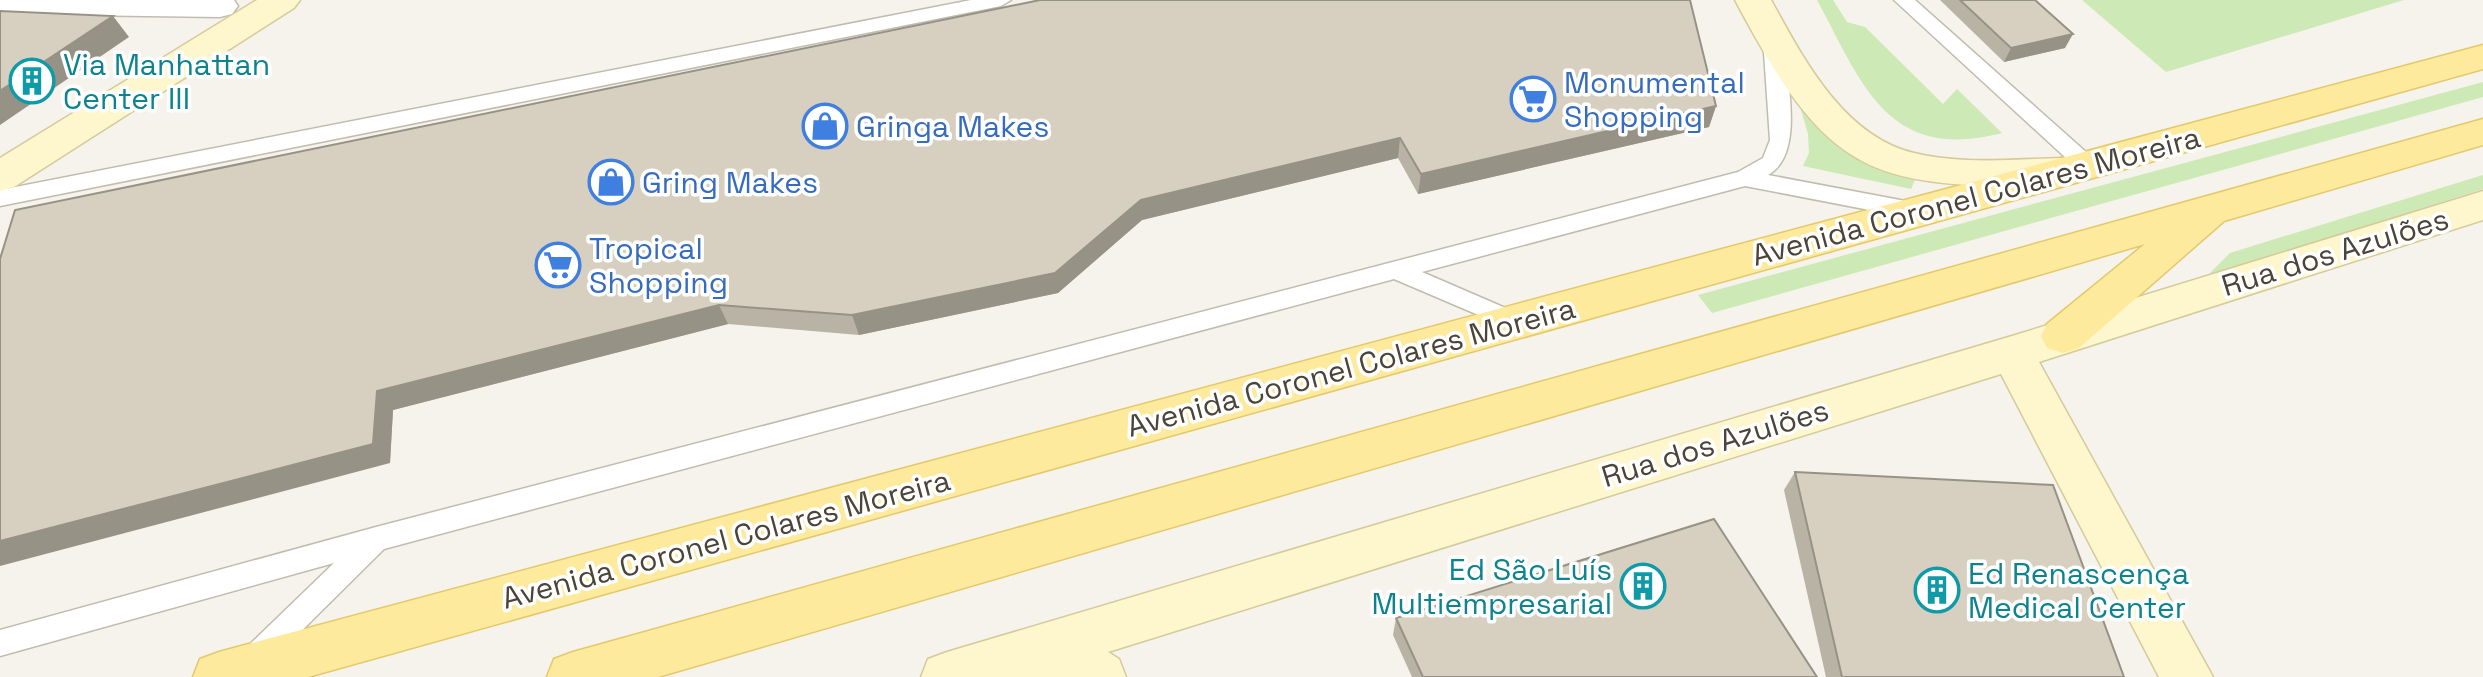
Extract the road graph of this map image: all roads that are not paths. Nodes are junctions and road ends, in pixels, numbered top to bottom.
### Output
1 (282, 0) edge
2 (1001, 0) edge
3 (1753, 0) edge
4 (1904, 0) edge
5 (0, 3) edge
6 (226, 3) edge
7 (1773, 36) junction
8 (2483, 57) edge
9 (2483, 132) edge
10 (0, 145) edge
11 (2075, 168) junction
12 (0, 177) edge
13 (1745, 178) junction
14 (0, 198) edge
15 (2483, 205) edge
16 (2217, 207) junction
17 (1917, 212) junction
18 (1398, 271) junction
19 (1516, 322) junction
20 (2063, 336) junction
21 (2012, 353) junction
22 (376, 539) junction
23 (0, 643) edge
24 (1071, 663) edge
25 (231, 674) edge
26 (573, 677) edge
27 (947, 677) edge
28 (1129, 677) edge
29 (2187, 677) edge

1 - 12 main road
2 - 14 lane
3 - 7 main road
4 - 11 lane
5 - 6 street
6 - 10 main road
7 - 11 main road
7 - 13 lane
8 - 11 main road, Avenida Coronel Colares Moreira
9 - 16 main road
11 - 17 main road, Avenida Coronel Colares Moreira
13 - 17 lane
13 - 18 lane
15 - 20 main road, Rua dos Azulões
16 - 20 main road
16 - 26 main road
17 - 19 main road, Avenida Coronel Colares Moreira
18 - 19 lane
18 - 22 lane
19 - 25 main road, Avenida Coronel Colares Moreira
20 - 21 main road, Rua dos Azulões
21 - 24 main road, Rua dos Azulões
21 - 29 main road
22 - 23 lane
22 - 25 lane
24 - 27 main road, Rua dos Azulões
24 - 28 main road

